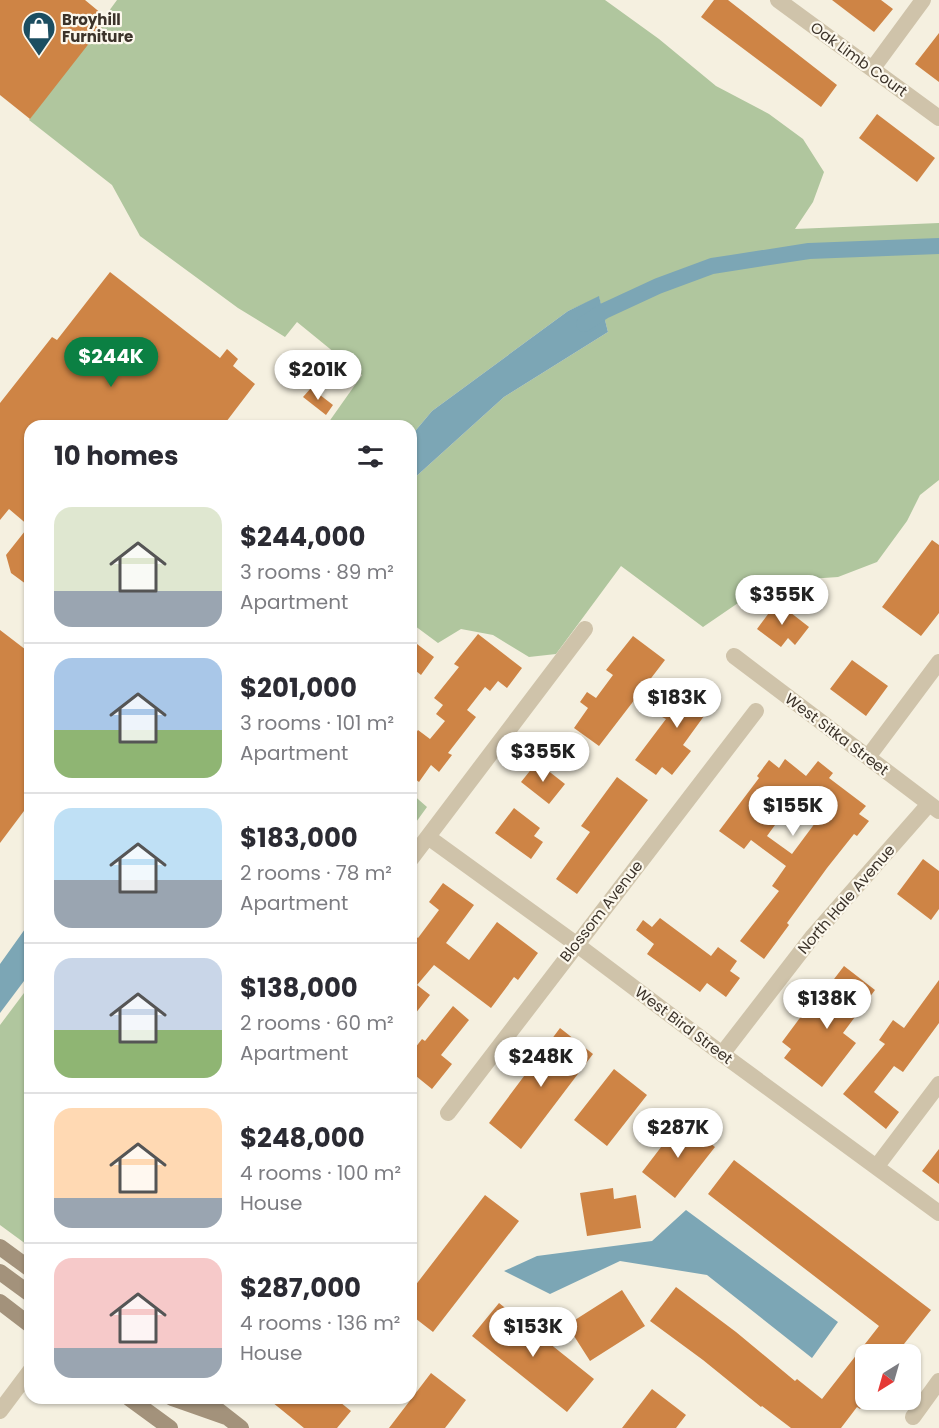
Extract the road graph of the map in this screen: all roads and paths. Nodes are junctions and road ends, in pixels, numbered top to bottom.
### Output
1 (778, 0) edge
2 (923, 0) edge
3 (873, 68) junction
4 (939, 118) edge
5 (585, 629) dead end
6 (734, 656) dead end
7 (939, 662) edge
8 (756, 711) dead end
9 (868, 757) junction
10 (934, 808) edge
11 (428, 837) junction
12 (417, 851) edge
13 (576, 944) junction
14 (722, 1054) junction
15 (939, 1084) edge
16 (448, 1113) dead end
17 (877, 1166) junction
18 (939, 1213) edge
19 (0, 1247) edge
20 (24, 1265) edge
21 (0, 1272) edge
22 (24, 1290) edge
23 (0, 1302) edge
24 (24, 1320) edge
25 (24, 1379) edge
26 (939, 1381) edge
27 (137, 1404) edge
28 (189, 1404) edge
29 (210, 1404) edge
30 (0, 1411) edge
31 (226, 1417) junction
32 (913, 1417) dead end
33 (170, 1428) edge
34 (242, 1428) edge

1 - 3 street, Oak Limb Court
2 - 3 street
3 - 4 street, Oak Limb Court
5 - 11 street
6 - 9 street, West Sitka Street
7 - 9 street
8 - 13 street, Blossom Avenue
9 - 10 street, West Sitka Street
10 - 14 street, North Hale Avenue
11 - 12 street
11 - 13 street, West Bird Street
13 - 14 street, West Bird Street
13 - 16 street, Blossom Avenue
14 - 17 street, West Bird Street
15 - 17 street
17 - 18 street, West Bird Street
19 - 20 main road
21 - 22 main road
23 - 24 main road
25 - 30 street
26 - 32 street
27 - 33 main road
28 - 31 main road
29 - 31 main road
31 - 34 main road

